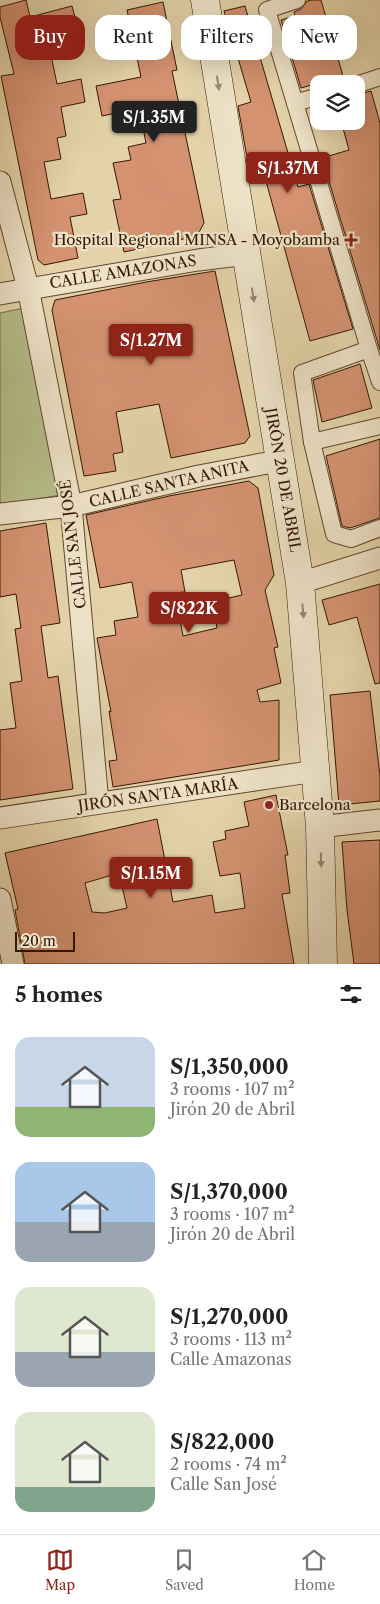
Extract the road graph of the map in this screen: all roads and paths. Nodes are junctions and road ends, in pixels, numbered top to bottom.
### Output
1 (204, 0) edge
2 (297, 0) edge
3 (380, 78) edge
4 (365, 82) edge
5 (310, 99) edge
6 (295, 104) junction
7 (0, 182) edge
8 (247, 254) junction
9 (28, 288) junction
10 (0, 294) edge
11 (369, 349) junction
12 (380, 382) edge
13 (380, 426) edge
14 (312, 442) junction
15 (278, 461) junction
16 (71, 506) junction
17 (0, 514) edge
18 (380, 528) edge
19 (380, 558) edge
20 (300, 583) junction
21 (316, 771) junction
22 (98, 803) junction
23 (0, 818) edge
24 (380, 820) edge
25 (320, 827) junction
26 (0, 899) edge
27 (13, 964) edge
28 (323, 964) edge

1 -> 8 main road, JIRÓN 20 DE ABRIL
2 - 6 street
3 - 4 street
5 - 6 street
6 - 11 street
7 - 9 street, CALLE SAN JOSÉ
8 - 9 street, CALLE AMAZONAS
8 -> 15 main road, JIRÓN 20 DE ABRIL
9 - 10 street, CALLE AMAZONAS
9 - 16 street, CALLE SAN JOSÉ
11 - 12 street
11 - 14 street
13 - 14 street
14 - 18 street
15 - 16 street, CALLE SANTA ANITA
15 - 20 main road, JIRÓN 20 DE ABRIL
16 - 17 street, CALLE SANTA ANITA
16 - 22 street, CALLE SAN JOSÉ
19 - 20 street
20 -> 21 main road, JIRÓN 20 DE ABRIL
21 - 22 street, JIRÓN SANTA MARÍA
21 - 25 main road, JIRÓN 20 DE ABRIL
22 - 23 street, JIRÓN SANTA MARÍA
24 - 25 street
25 -> 28 main road, JIRÓN 20 DE ABRIL
26 - 27 street

